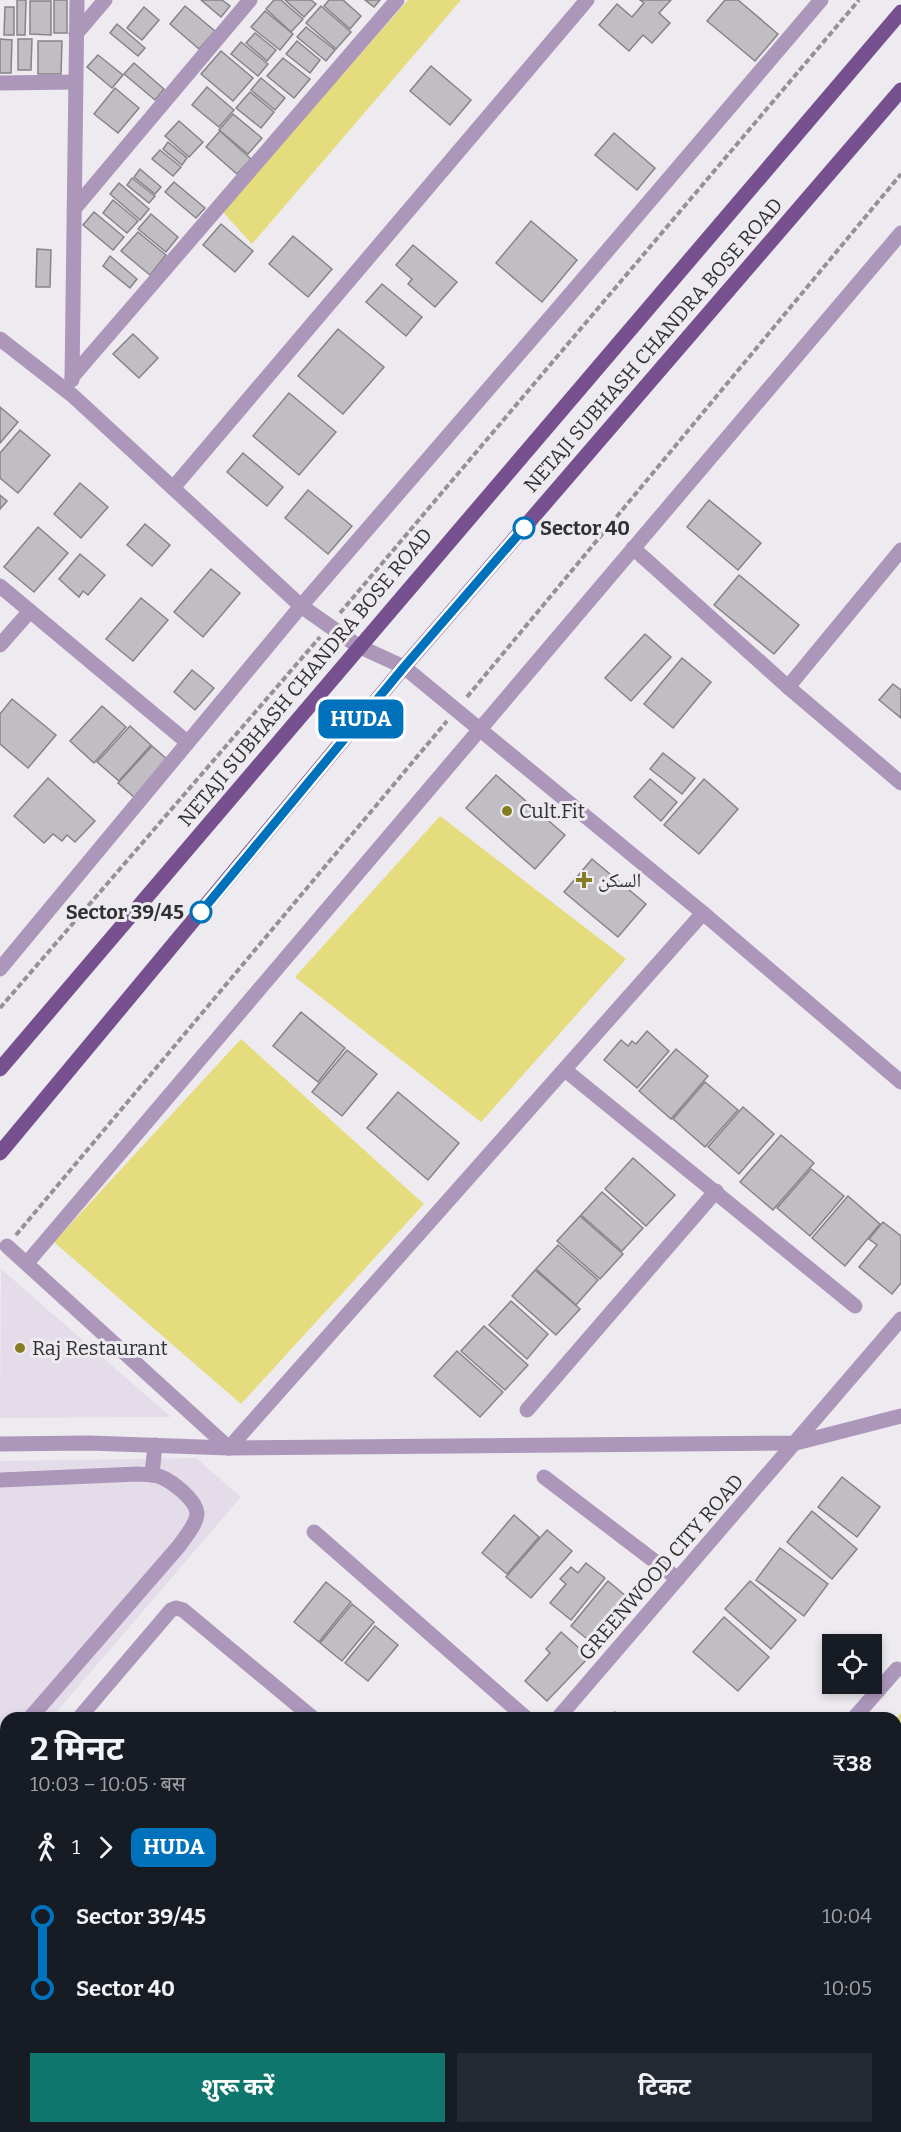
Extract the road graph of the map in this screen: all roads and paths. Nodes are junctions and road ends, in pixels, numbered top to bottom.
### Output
1 (77, 0) edge
2 (105, 0) edge
3 (250, 0) edge
4 (397, 0) edge
5 (587, 0) edge
6 (821, 0) edge
7 (859, 0) edge
8 (901, 12) edge
9 (76, 34) junction
10 (75, 82) junction
11 (0, 83) edge
12 (901, 90) edge
13 (75, 208) junction
14 (901, 233) edge
15 (0, 339) edge
16 (72, 377) junction
17 (72, 395) junction
18 (173, 488) junction
19 (633, 548) junction
20 (901, 550) edge
21 (0, 586) edge
22 (301, 606) junction
23 (30, 611) junction
24 (330, 626) junction
25 (0, 645) edge
26 (358, 646) junction
27 (404, 667) junction
28 (788, 687) junction
29 (480, 729) junction
30 (187, 742) junction
31 (901, 783) edge
32 (703, 913) junction
33 (0, 969) edge
34 (0, 1008) edge
35 (0, 1069) edge
36 (566, 1070) junction
37 (901, 1082) edge
38 (0, 1153) edge
39 (716, 1191) junction
40 (7, 1246) dead end
41 (27, 1263) junction
42 (855, 1306) dead end
43 (901, 1319) edge
44 (527, 1410) dead end
45 (901, 1416) edge
46 (796, 1443) junction
47 (0, 1444) edge
48 (155, 1445) junction
49 (229, 1448) junction
50 (153, 1475) junction
51 (544, 1477) dead end
52 (0, 1480) edge
53 (314, 1532) dead end
54 (678, 1580) junction
55 (897, 1669) dead end
56 (35, 1712) edge
57 (84, 1712) edge
58 (306, 1712) edge
59 (519, 1712) edge
60 (563, 1712) edge
61 (859, 1712) edge

1 - 9 street
2 - 9 street
3 - 13 street
4 - 16 street
5 - 18 street
6 - 22 street
7 - 24 path
8 - 26 main road, NETAJI SUBHASH CHANDRA BOSE ROAD
9 - 10 street
10 - 11 street
10 - 13 street
12 - 27 main road, NETAJI SUBHASH CHANDRA BOSE ROAD
13 - 16 street
14 - 19 street
15 - 17 street
16 - 17 street
17 - 18 street
18 - 22 street
19 - 28 street
19 - 29 street
20 - 28 street
21 - 23 street
22 - 24 street
22 - 30 street
23 - 25 street
23 - 30 street
24 - 26 street
24 - 34 path
26 - 27 street
26 - 35 main road, NETAJI SUBHASH CHANDRA BOSE ROAD
27 - 29 street
27 - 38 main road, NETAJI SUBHASH CHANDRA BOSE ROAD
28 - 31 street
29 - 32 street
29 - 41 street
30 - 33 street
32 - 36 street
32 - 37 street
36 - 39 street
36 - 49 street
39 - 42 street
39 - 44 street
40 - 41 street
41 - 49 street
43 - 46 street, GREENWOOD CITY ROAD
45 - 46 street
46 - 49 street
46 - 54 street, GREENWOOD CITY ROAD
47 - 48 street
48 - 49 street
48 - 50 street
50 - 52 street
50 - 56 street
51 - 54 street
53 - 59 street
54 - 60 street, GREENWOOD CITY ROAD
55 - 61 street
57 - 58 street

